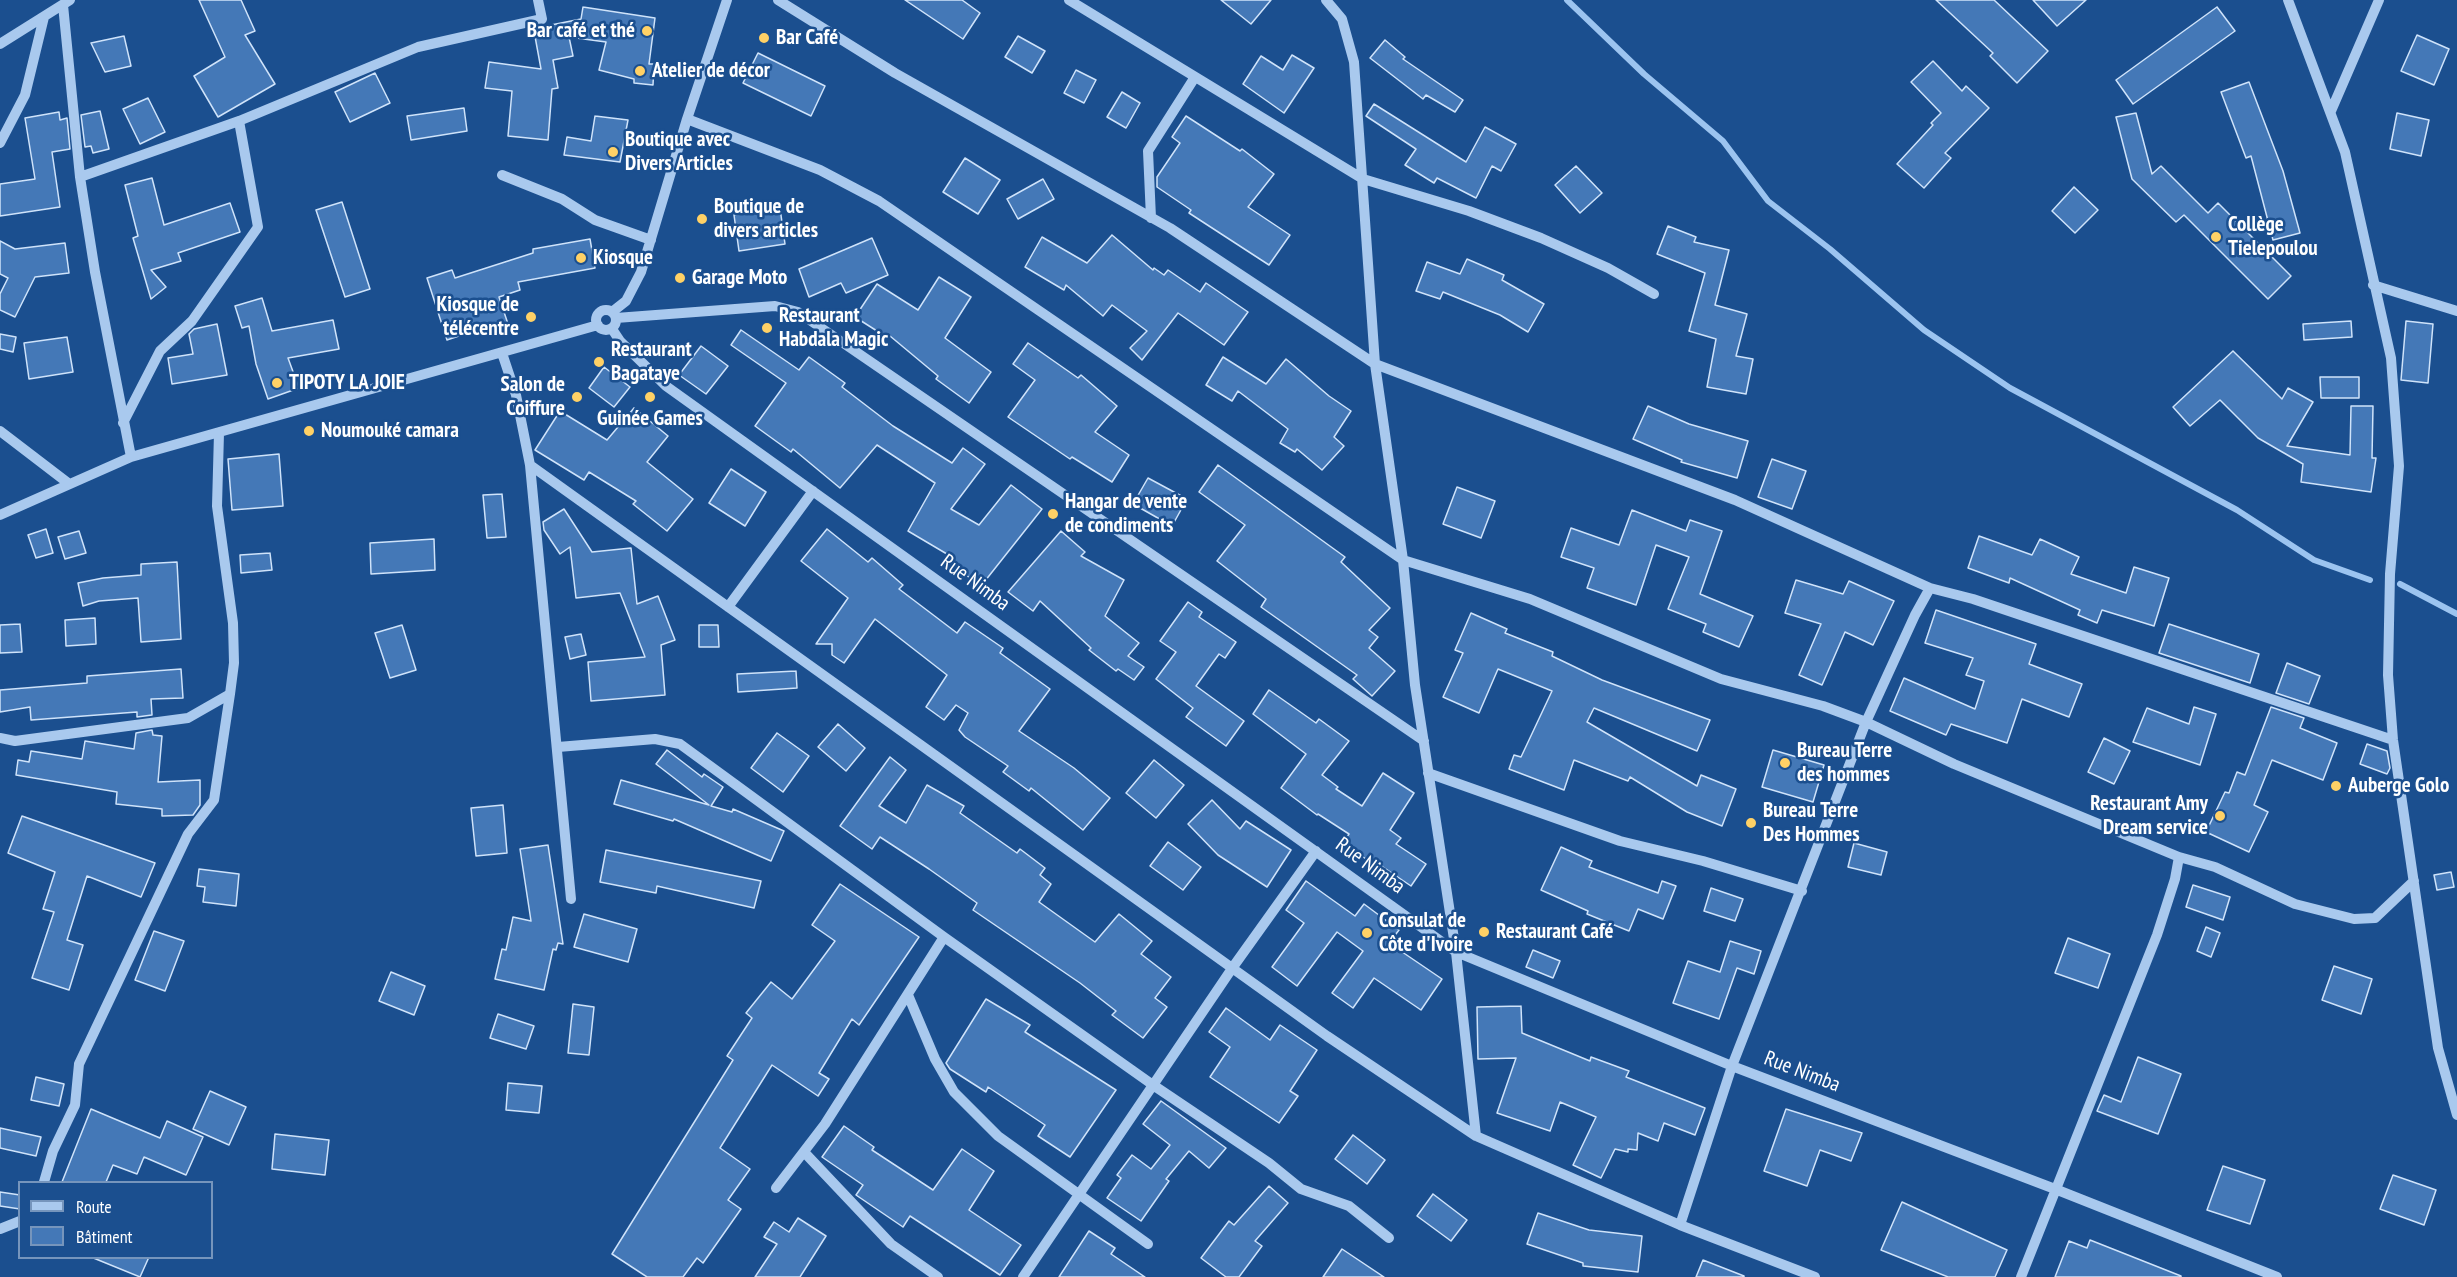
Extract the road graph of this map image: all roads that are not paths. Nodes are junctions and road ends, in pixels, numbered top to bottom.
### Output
1 (538, 0) edge
2 (727, 0) edge
3 (778, 0) edge
4 (1069, 0) edge
5 (1326, 0) edge
6 (2288, 0) edge
7 (2379, 0) edge
8 (67, 2) edge
9 (44, 17) junction
10 (0, 44) edge
11 (1195, 77) junction
12 (2331, 111) junction
13 (687, 119) junction
14 (238, 121) junction
15 (0, 143) edge
16 (502, 175) dead end
17 (80, 177) junction
18 (1363, 179) junction
19 (1151, 218) junction
20 (651, 240) junction
21 (2373, 285) junction
22 (1654, 294) dead end
23 (2457, 311) edge
24 (614, 315) junction
25 (598, 325) junction
26 (612, 329) junction
27 (502, 353) junction
28 (1375, 364) junction
29 (122, 423) junction
30 (0, 431) edge
31 (219, 433) junction
32 (131, 456) junction
33 (530, 465) junction
34 (68, 483) junction
35 (813, 491) junction
36 (0, 515) edge
37 (1403, 560) junction
38 (1930, 588) junction
39 (728, 608) junction
40 (230, 694) junction
41 (1866, 722) junction
42 (0, 738) edge
43 (2394, 740) junction
44 (1424, 741) junction
45 (558, 747) junction
46 (1428, 773) junction
47 (1316, 851) junction
48 (2179, 857) junction
49 (2414, 881) junction
50 (1802, 891) junction
51 (571, 899) dead end
52 (944, 937) junction
53 (1456, 952) junction
54 (1233, 967) junction
55 (908, 995) junction
56 (1732, 1066) junction
57 (1153, 1085) junction
58 (2457, 1115) edge
59 (1476, 1136) junction
60 (804, 1152) junction
61 (44, 1181) edge
62 (776, 1188) dead end
63 (2055, 1188) junction
64 (1078, 1196) junction
65 (1680, 1225) junction
66 (1389, 1238) dead end
67 (1148, 1244) dead end
68 (938, 1277) edge
69 (1023, 1277) edge
70 (1815, 1277) edge
71 (2021, 1277) edge
72 (2277, 1277) edge

1 - 14 street
2 - 13 street
3 - 19 street
4 - 11 street
5 - 18 street
6 - 12 street
7 - 12 street
8 - 9 street
8 - 17 street
9 - 10 street
9 - 15 street
11 - 18 street
11 - 19 street
12 - 21 street
13 - 20 street
13 - 37 street
14 - 17 street
14 - 29 street
16 - 20 street
17 - 29 street
18 - 22 street
18 - 28 street
19 - 28 street
20 - 24 street
21 - 23 street
21 - 43 street
24 - 25 street
24 - 26 street
24 - 44 street
25 - 26 street
25 - 27 street
26 - 35 street, Rue Nimba
27 - 31 street
27 - 33 street
28 - 37 street
28 - 38 street
29 - 32 street
30 - 34 street
31 - 32 street
31 - 40 street
32 - 34 street
33 - 39 street
33 - 45 street
34 - 36 street
35 - 39 street
35 - 47 street, Rue Nimba
37 - 41 street
37 - 44 street
38 - 41 street
38 - 43 street
39 - 54 street
40 - 42 street
40 - 61 street
41 - 48 street
41 - 50 street
43 - 49 street
44 - 46 street
45 - 51 street
45 - 52 street
46 - 50 street
46 - 53 street
47 - 53 street, Rue Nimba
47 - 54 street
48 - 49 street
48 - 63 street
49 - 58 street
50 - 56 street
52 - 55 street
52 - 57 street
53 - 56 street, Rue Nimba
53 - 59 street
54 - 57 street
54 - 59 street
55 - 60 street
55 - 64 street
56 - 63 street, Rue Nimba
56 - 65 street
57 - 64 street
57 - 66 street
59 - 65 street
60 - 62 street
60 - 68 street
63 - 71 street
63 - 72 street, Rue Nimba
64 - 67 street
64 - 69 street
65 - 70 street

